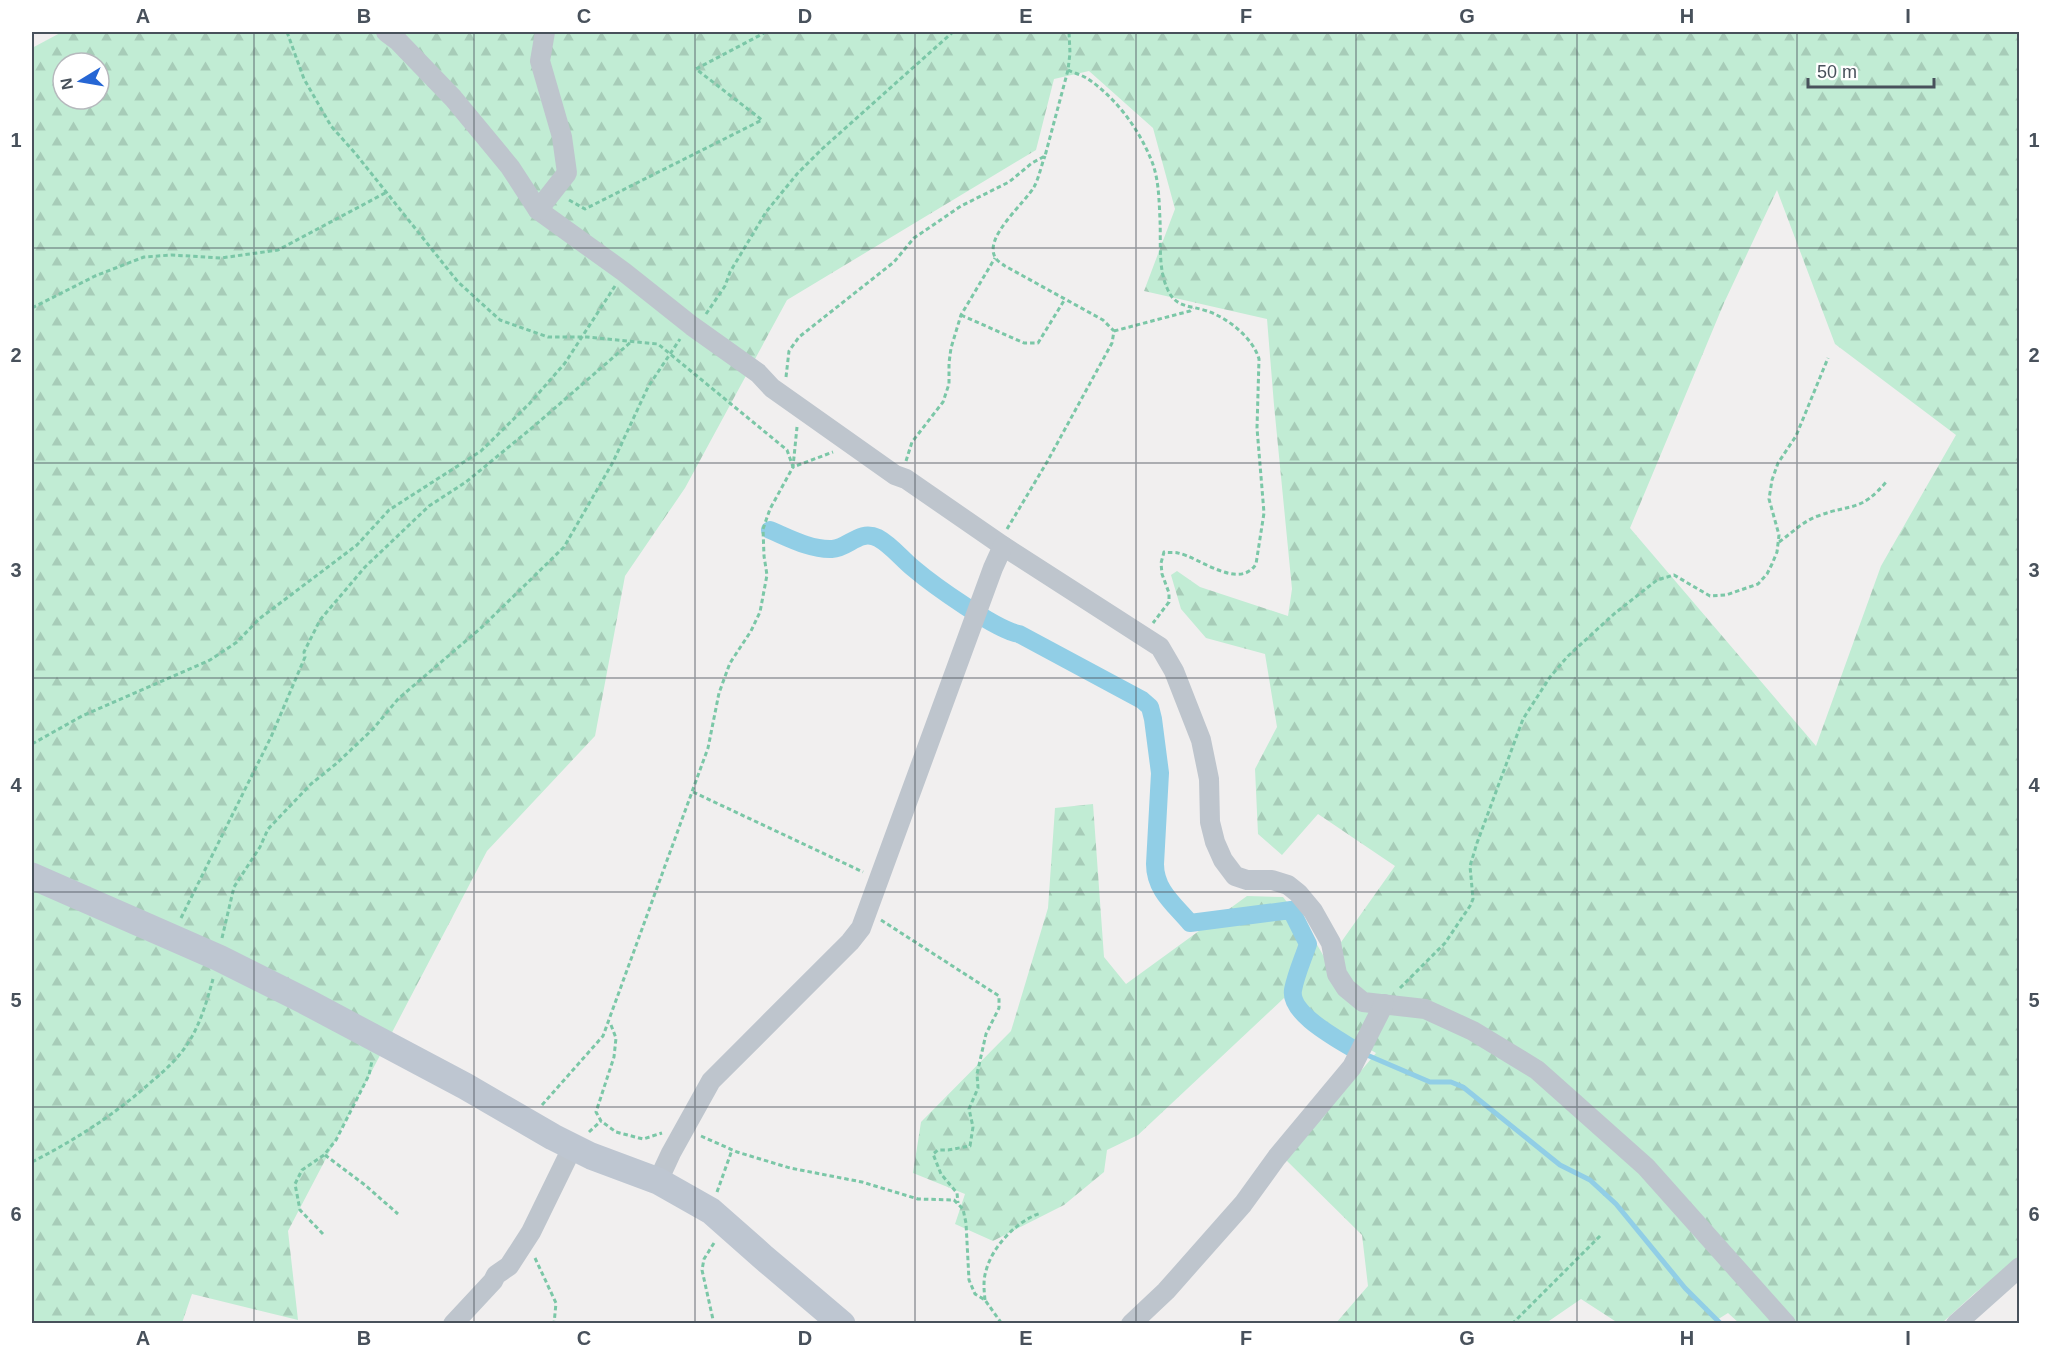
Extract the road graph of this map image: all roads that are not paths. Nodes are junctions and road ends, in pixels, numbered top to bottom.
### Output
1 (386, 32) edge
2 (545, 32) edge
3 (538, 210) junction
4 (1001, 545) junction
5 (32, 876) edge
6 (1384, 1004) junction
7 (573, 1146) junction
8 (658, 1181) junction
9 (2019, 1267) edge
10 (453, 1323) edge
11 (842, 1323) edge
12 (1131, 1323) edge
13 (1786, 1323) edge
14 (1956, 1323) edge

1 - 3 street
2 - 3 street
3 - 4 street
4 - 6 street
4 - 8 street
5 - 7 street
6 - 12 street
6 - 13 street
7 - 8 street
7 - 10 street
8 - 11 street
9 - 14 street

